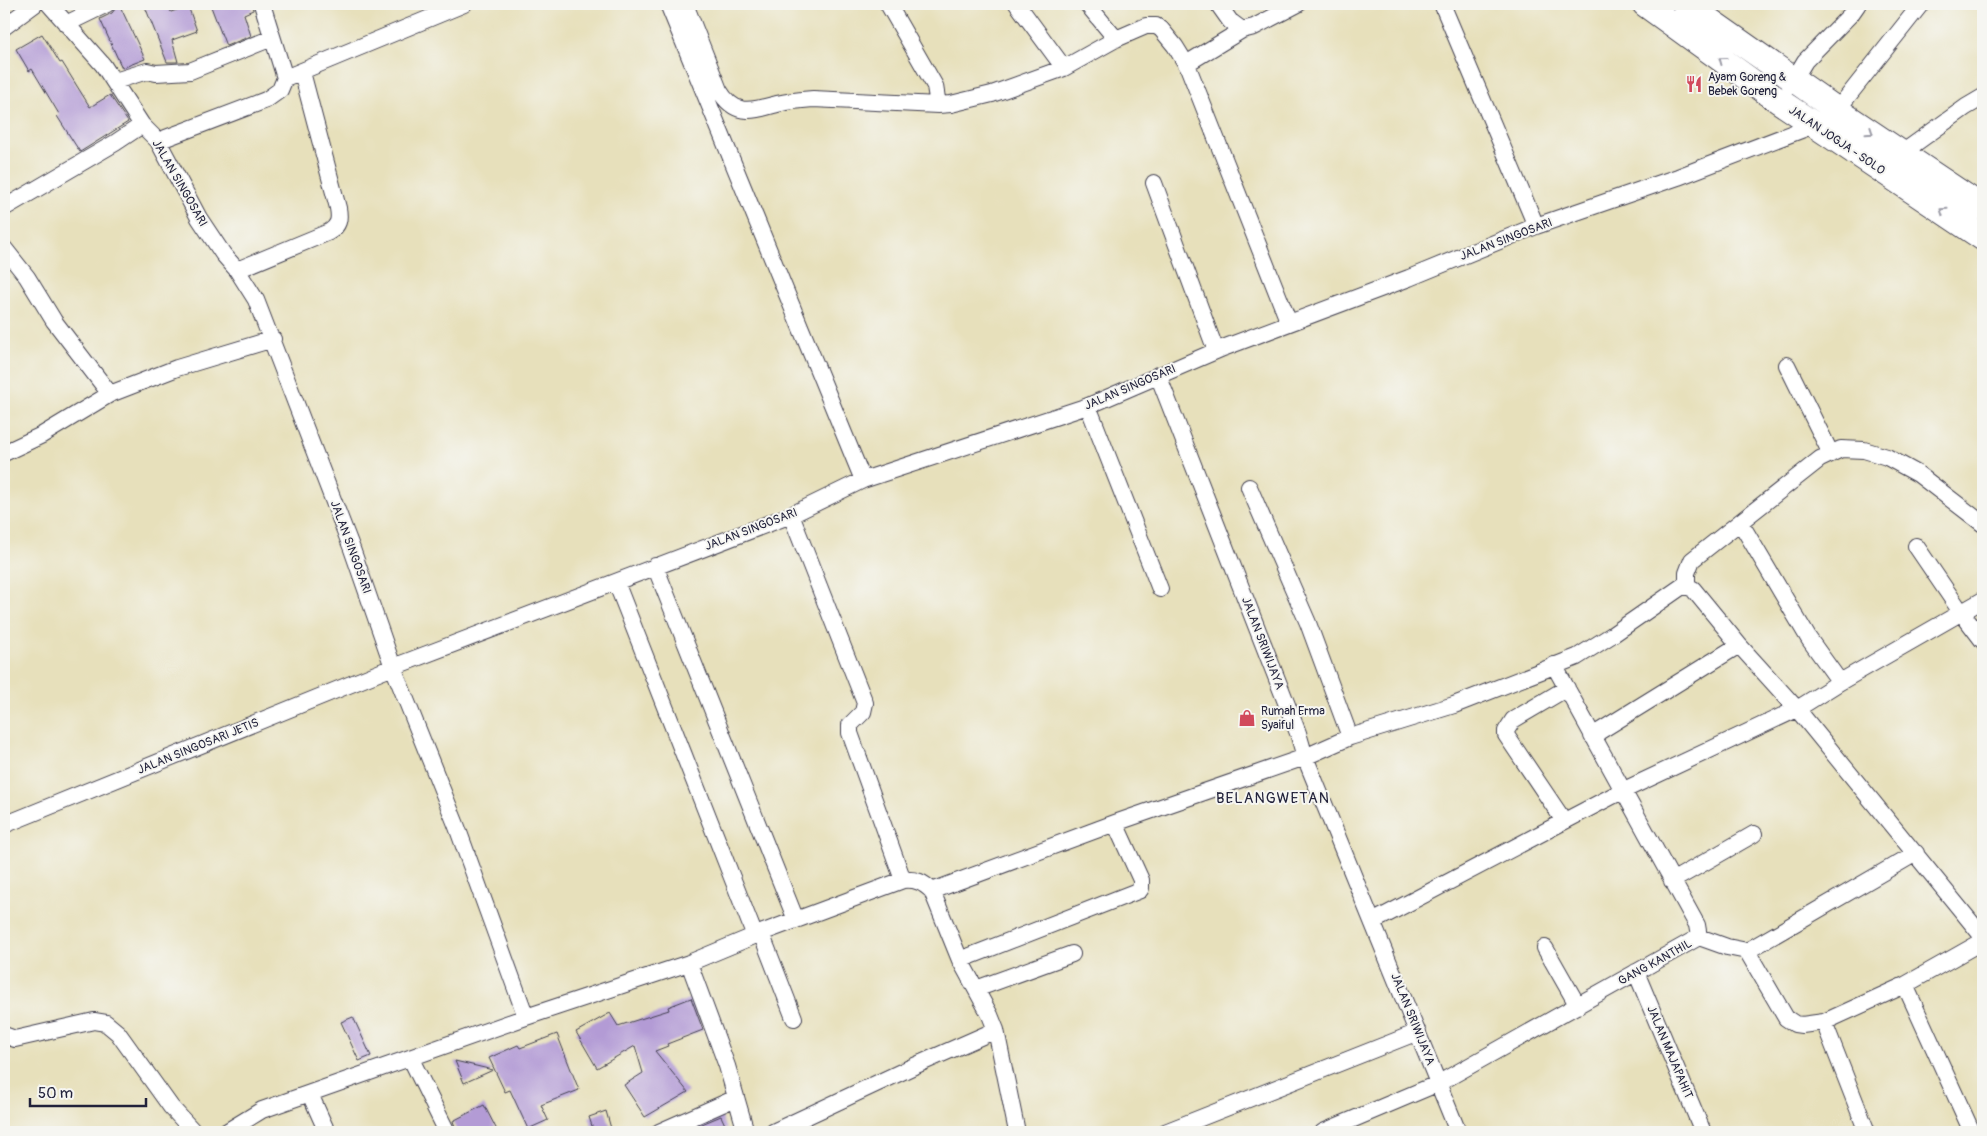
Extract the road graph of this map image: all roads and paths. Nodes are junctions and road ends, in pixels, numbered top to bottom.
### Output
1 (35, 4) edge
2 (48, 4) edge
3 (107, 4) edge
4 (262, 4) edge
5 (464, 4) edge
6 (668, 4) edge
7 (685, 4) edge
8 (888, 4) edge
9 (1017, 4) edge
10 (1087, 4) edge
11 (1218, 4) edge
12 (1298, 4) edge
13 (1442, 4) edge
14 (1645, 4) edge
15 (1686, 4) edge
16 (1858, 4) edge
17 (1921, 4) edge
18 (66, 24) junction
19 (4, 27) edge
20 (1242, 30) junction
21 (272, 38) junction
22 (1116, 39) junction
23 (1186, 64) junction
24 (1064, 68) junction
25 (302, 72) junction
26 (285, 78) junction
27 (115, 81) junction
28 (1794, 81) junction
29 (1983, 97) edge
30 (1779, 101) junction
31 (938, 104) junction
32 (1837, 110) junction
33 (142, 125) junction
34 (1814, 125) junction
35 (158, 141) junction
36 (1902, 153) junction
37 (1154, 183) dead end
38 (4, 208) edge
39 (1983, 208) edge
40 (1536, 226) junction
41 (1983, 238) edge
42 (4, 248) edge
43 (237, 270) junction
44 (1289, 323) junction
45 (272, 339) junction
46 (1216, 351) junction
47 (1787, 366) dead end
48 (1158, 375) junction
49 (110, 394) junction
50 (1088, 406) junction
51 (4, 453) edge
52 (1831, 454) junction
53 (862, 480) junction
54 (1249, 487) dead end
55 (791, 515) junction
56 (1740, 522) junction
57 (1983, 524) edge
58 (1916, 546) dead end
59 (655, 566) junction
60 (616, 582) junction
61 (1687, 586) junction
62 (1160, 589) dead end
63 (1983, 600) edge
64 (1961, 612) junction
65 (1983, 641) edge
66 (1739, 645) junction
67 (1554, 664) junction
68 (393, 667) junction
69 (1840, 682) junction
70 (1567, 688) junction
71 (1797, 710) junction
72 (1592, 736) junction
73 (1350, 737) junction
74 (1305, 757) junction
75 (1622, 790) junction
76 (1564, 821) junction
77 (1115, 823) junction
78 (4, 826) edge
79 (1754, 834) dead end
80 (1916, 853) junction
81 (903, 880) junction
82 (1672, 881) junction
83 (932, 891) junction
84 (796, 920) junction
85 (1374, 921) junction
86 (758, 934) junction
87 (1699, 937) junction
88 (1983, 939) edge
89 (1545, 948) dead end
90 (1747, 951) junction
91 (1072, 954) dead end
92 (960, 960) junction
93 (688, 963) junction
94 (1636, 972) junction
95 (1905, 986) junction
96 (976, 989) junction
97 (1578, 1006) junction
98 (526, 1016) junction
99 (794, 1018) dead end
100 (1824, 1022) junction
101 (996, 1030) junction
102 (1418, 1032) junction
103 (4, 1035) edge
104 (411, 1059) junction
105 (1439, 1084) junction
106 (310, 1094) junction
107 (736, 1098) junction
108 (194, 1132) edge
109 (226, 1132) edge
110 (327, 1132) edge
111 (447, 1132) edge
112 (659, 1132) edge
113 (746, 1132) edge
114 (773, 1132) edge
115 (1017, 1132) edge
116 (1165, 1132) edge
117 (1323, 1132) edge
118 (1458, 1132) edge
119 (1703, 1132) edge
120 (1867, 1132) edge
121 (1972, 1132) edge

1 - 19 street
2 - 18 street, JALAN SINGOSARI
3 - 18 street
4 - 21 street
5 - 25 street
6 - 53 street
7 - 31 street
8 - 31 street
9 - 24 street
10 - 22 street
11 - 20 street
12 - 20 street
13 - 40 street
30 -> 14 highway, JALAN JOGJA - SOLO
15 - 28 highway, JALAN JOGJA - SOLO
16 - 28 street
17 - 32 street
18 - 27 street, JALAN SINGOSARI
20 - 23 street
21 - 26 street
21 - 27 street
22 - 23 street
22 - 24 street
23 - 44 street
24 - 31 street
25 - 26 street
25 - 43 street
26 - 35 street
27 - 33 street, JALAN SINGOSARI
28 - 30 street
28 - 32 highway, JALAN JOGJA - SOLO
29 - 36 street
30 - 34 highway, JALAN JOGJA - SOLO
32 -> 36 highway, JALAN JOGJA - SOLO
33 - 35 street, JALAN SINGOSARI
33 - 38 street
34 - 40 street, JALAN SINGOSARI
41 -> 34 highway, JALAN JOGJA - SOLO
35 - 43 street, JALAN SINGOSARI
36 - 39 highway, JALAN JOGJA - SOLO
37 - 46 street
40 - 44 street, JALAN SINGOSARI
42 - 49 street
43 - 45 street, JALAN SINGOSARI
44 - 46 street, JALAN SINGOSARI
45 - 49 street
45 - 68 street, JALAN SINGOSARI
46 - 48 street, JALAN SINGOSARI
47 - 52 street
48 - 50 street, JALAN SINGOSARI
48 - 74 street, JALAN SRIWIJAYA
49 - 51 street
50 - 53 street, JALAN SINGOSARI
50 - 62 street
52 - 56 street
52 - 57 street
53 - 55 street, JALAN SINGOSARI
54 - 73 street
55 - 59 street, JALAN SINGOSARI
55 - 81 street
56 - 61 street
56 - 69 street
58 - 64 street
59 - 60 street, JALAN SINGOSARI
59 - 84 street
60 - 68 street, JALAN SINGOSARI
60 - 86 street
61 - 66 street
61 - 67 street
63 - 64 street
64 - 65 street
64 - 69 street
66 - 71 street
66 - 72 street
67 - 70 street
67 - 73 street
68 - 78 street, JALAN SINGOSARI JETIS
68 - 98 street
69 - 71 street
70 - 72 street
70 - 76 street
71 - 75 street
71 - 80 street
72 - 75 street
73 - 74 street
74 - 77 street
74 - 85 street, JALAN SRIWIJAYA
75 - 76 street
75 - 82 street
76 - 85 street
77 - 83 street
77 - 92 street
79 - 82 street
80 - 88 street
80 - 90 street
81 - 83 street
81 - 84 street
82 - 87 street
83 - 92 street
84 - 86 street
85 - 102 street, JALAN SRIWIJAYA
86 - 93 street
86 - 99 street
87 - 90 street, GANG KANTHIL
87 - 94 street, GANG KANTHIL
88 - 95 street
89 - 97 street
90 - 100 street
91 - 96 street
92 - 96 street
93 - 98 street
93 - 107 street
94 - 97 street, GANG KANTHIL
94 - 119 street, JALAN MAJAPAHIT
95 - 100 street
95 - 121 street
96 - 101 street
97 - 105 street, GANG KANTHIL
98 - 104 street
100 - 120 street
101 - 114 street
101 - 115 street
102 - 105 street, JALAN SRIWIJAYA
102 - 116 street
103 - 108 street
104 - 106 street
104 - 111 street
105 - 117 street, GANG KANTHIL
105 - 118 street, JALAN SRIWIJAYA
106 - 109 street
106 - 110 street
107 - 112 street
107 - 113 street

